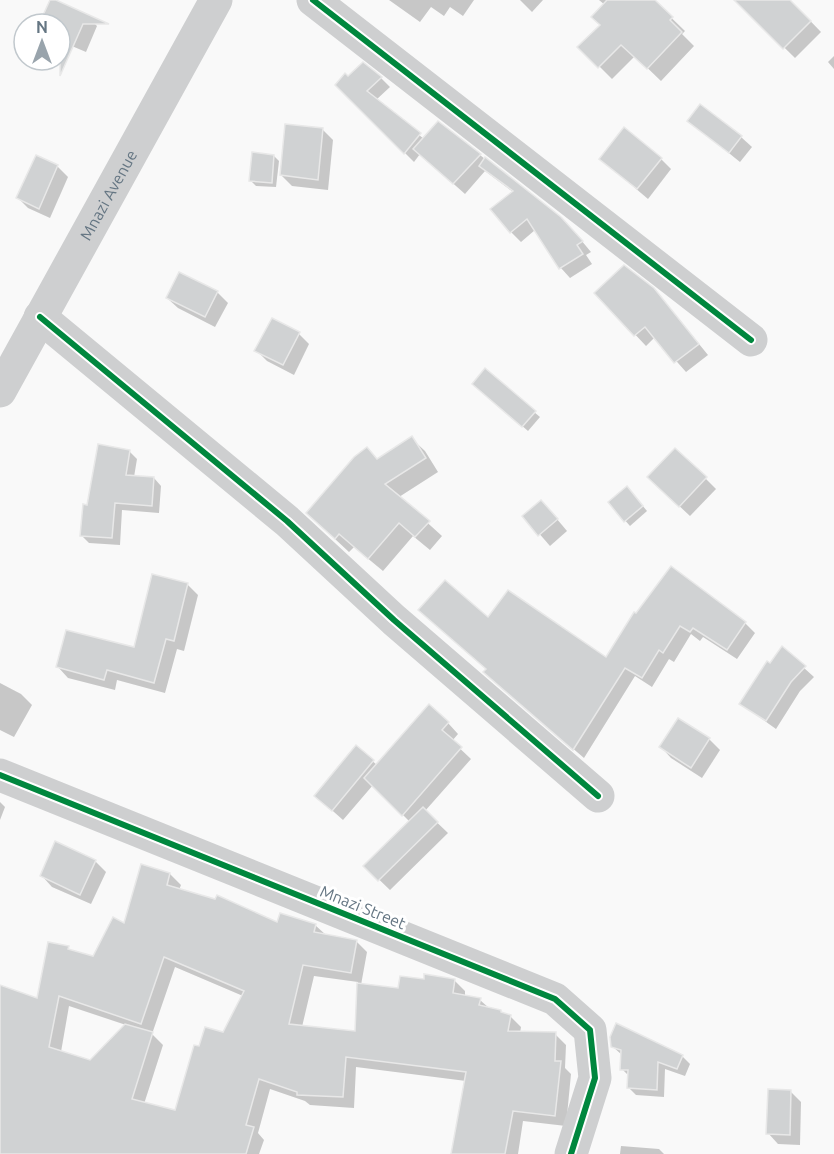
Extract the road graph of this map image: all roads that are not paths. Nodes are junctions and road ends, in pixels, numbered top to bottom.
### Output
1 (216, 0) edge
2 (314, 0) edge
3 (40, 317) junction
4 (751, 340) dead end
5 (0, 391) edge
6 (0, 775) edge
7 (598, 796) dead end
8 (571, 1154) edge

1 - 3 street, Mnazi Avenue
2 - 4 street
3 - 5 street, Mnazi Avenue
3 - 7 street
6 - 8 street, Mnazi Street

